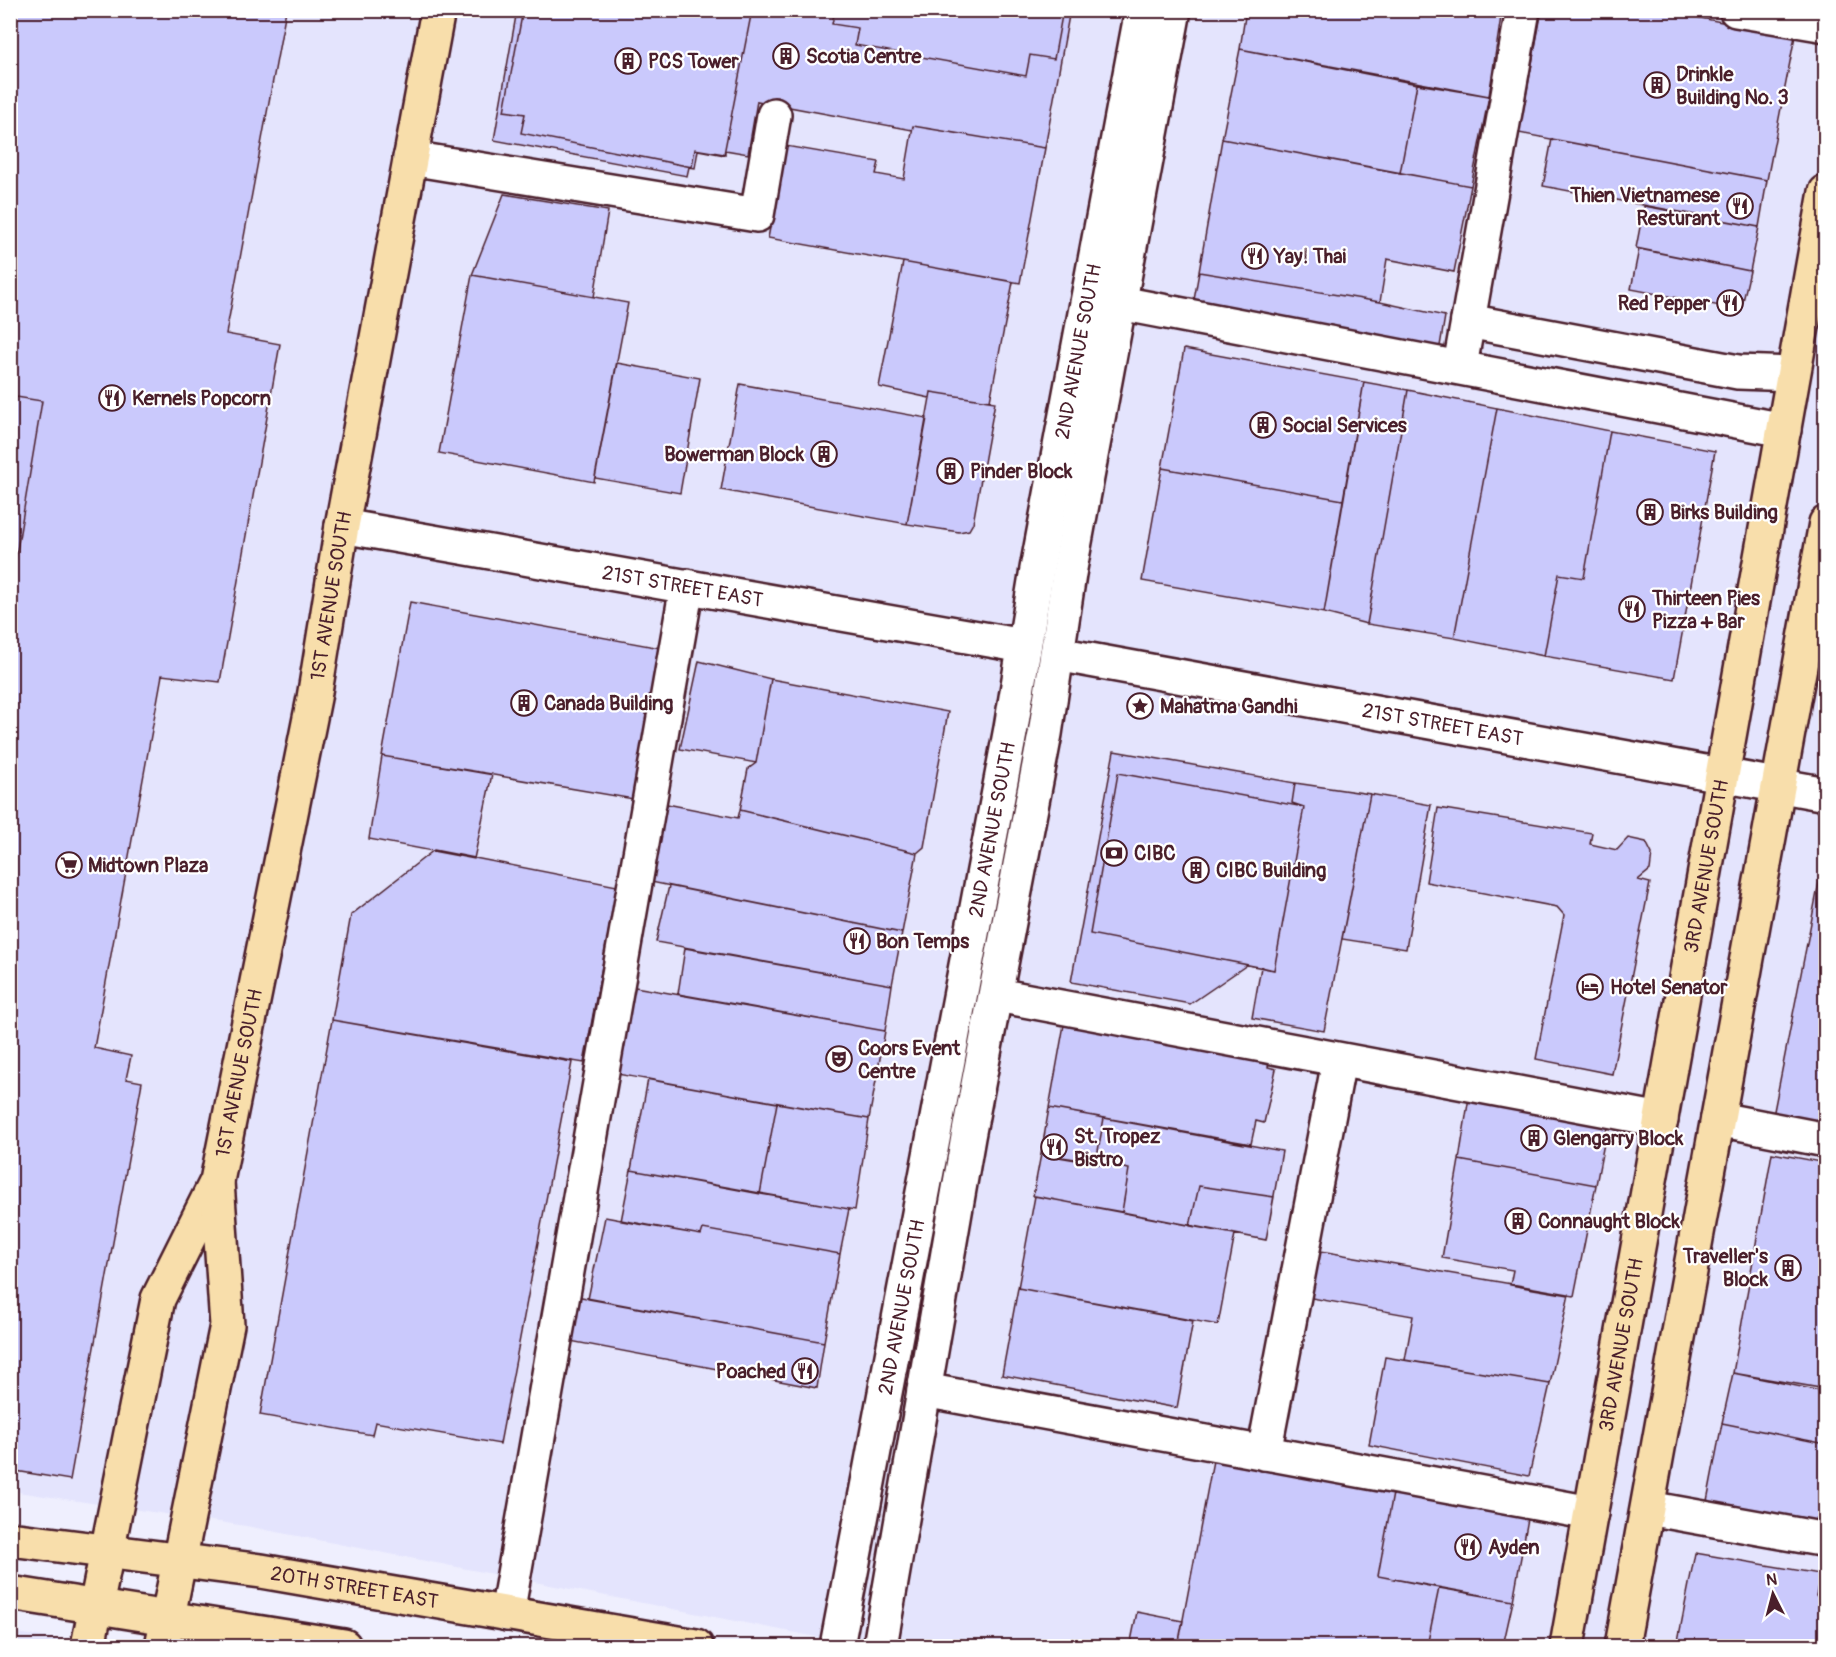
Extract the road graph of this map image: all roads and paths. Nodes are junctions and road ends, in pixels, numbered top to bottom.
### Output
1 (438, 10) edge
2 (1142, 10) edge
3 (1174, 10) edge
4 (1523, 10) edge
5 (1736, 10) edge
6 (1826, 25) edge
7 (774, 115) dead end
8 (410, 158) junction
9 (1826, 192) edge
10 (1120, 303) junction
11 (1468, 321) junction
12 (1460, 366) junction
13 (1793, 374) junction
14 (1784, 430) junction
15 (1826, 524) edge
16 (342, 525) junction
17 (687, 586) junction
18 (1024, 646) junction
19 (1057, 654) junction
20 (1723, 776) junction
21 (1779, 785) junction
22 (1826, 794) edge
23 (997, 995) junction
24 (1339, 1061) junction
25 (1718, 1119) junction
26 (1661, 1120) junction
27 (1826, 1140) edge
28 (217, 1181) junction
29 (924, 1390) junction
30 (1264, 1453) junction
31 (1648, 1508) junction
32 (1591, 1513) junction
33 (10, 1539) edge
34 (1826, 1540) edge
35 (106, 1549) junction
36 (181, 1561) junction
37 (10, 1593) edge
38 (96, 1606) junction
39 (507, 1614) junction
40 (166, 1633) edge
41 (88, 1647) edge
42 (344, 1647) edge
43 (696, 1647) edge
44 (837, 1647) edge
45 (880, 1647) edge
46 (1567, 1647) edge
47 (1622, 1647) edge

1 - 8 main road, 1ST AVENUE SOUTH
2 - 18 street, 2ND AVENUE SOUTH
3 - 10 street, 2ND AVENUE SOUTH
4 - 11 street
5 - 6 street
7 - 8 street
8 - 16 main road, 1ST AVENUE SOUTH
9 - 13 main road, 3RD AVENUE SOUTH
10 - 12 street
10 - 19 street, 2ND AVENUE SOUTH
11 - 12 street
11 - 13 street
12 - 14 street
13 - 14 main road, 3RD AVENUE SOUTH
14 - 20 main road, 3RD AVENUE SOUTH
15 - 21 main road
16 - 17 street, 21ST STREET EAST
16 - 28 main road, 1ST AVENUE SOUTH
17 - 18 street, 21ST STREET EAST
17 - 39 street
18 - 44 street, 2ND AVENUE SOUTH
19 - 20 street, 21ST STREET EAST
19 - 23 street, 2ND AVENUE SOUTH
20 - 21 street, 21ST STREET EAST
20 - 26 main road, 3RD AVENUE SOUTH
21 - 22 street, 21ST STREET EAST
21 - 25 main road
23 - 24 street
23 - 29 street, 2ND AVENUE SOUTH
24 - 26 street
24 - 30 street
25 - 27 street
25 - 31 main road
26 - 32 main road, 3RD AVENUE SOUTH
28 - 35 main road, 1ST AVENUE SOUTH
28 - 36 main road, 1ST AVENUE SOUTH
29 - 30 street
29 - 45 street, 2ND AVENUE SOUTH
30 - 32 street
31 - 34 street
31 - 47 main road
32 - 46 main road, 3RD AVENUE SOUTH
33 - 35 main road, 20TH STREET EAST
35 - 36 main road, 20TH STREET EAST
35 - 38 main road, 1ST AVENUE SOUTH
36 - 39 main road, 20TH STREET EAST
36 - 40 main road, 1ST AVENUE SOUTH
37 - 38 main road
38 - 40 main road
38 - 41 main road, 1ST AVENUE SOUTH
39 - 43 main road, 20TH STREET EAST
40 - 42 main road

